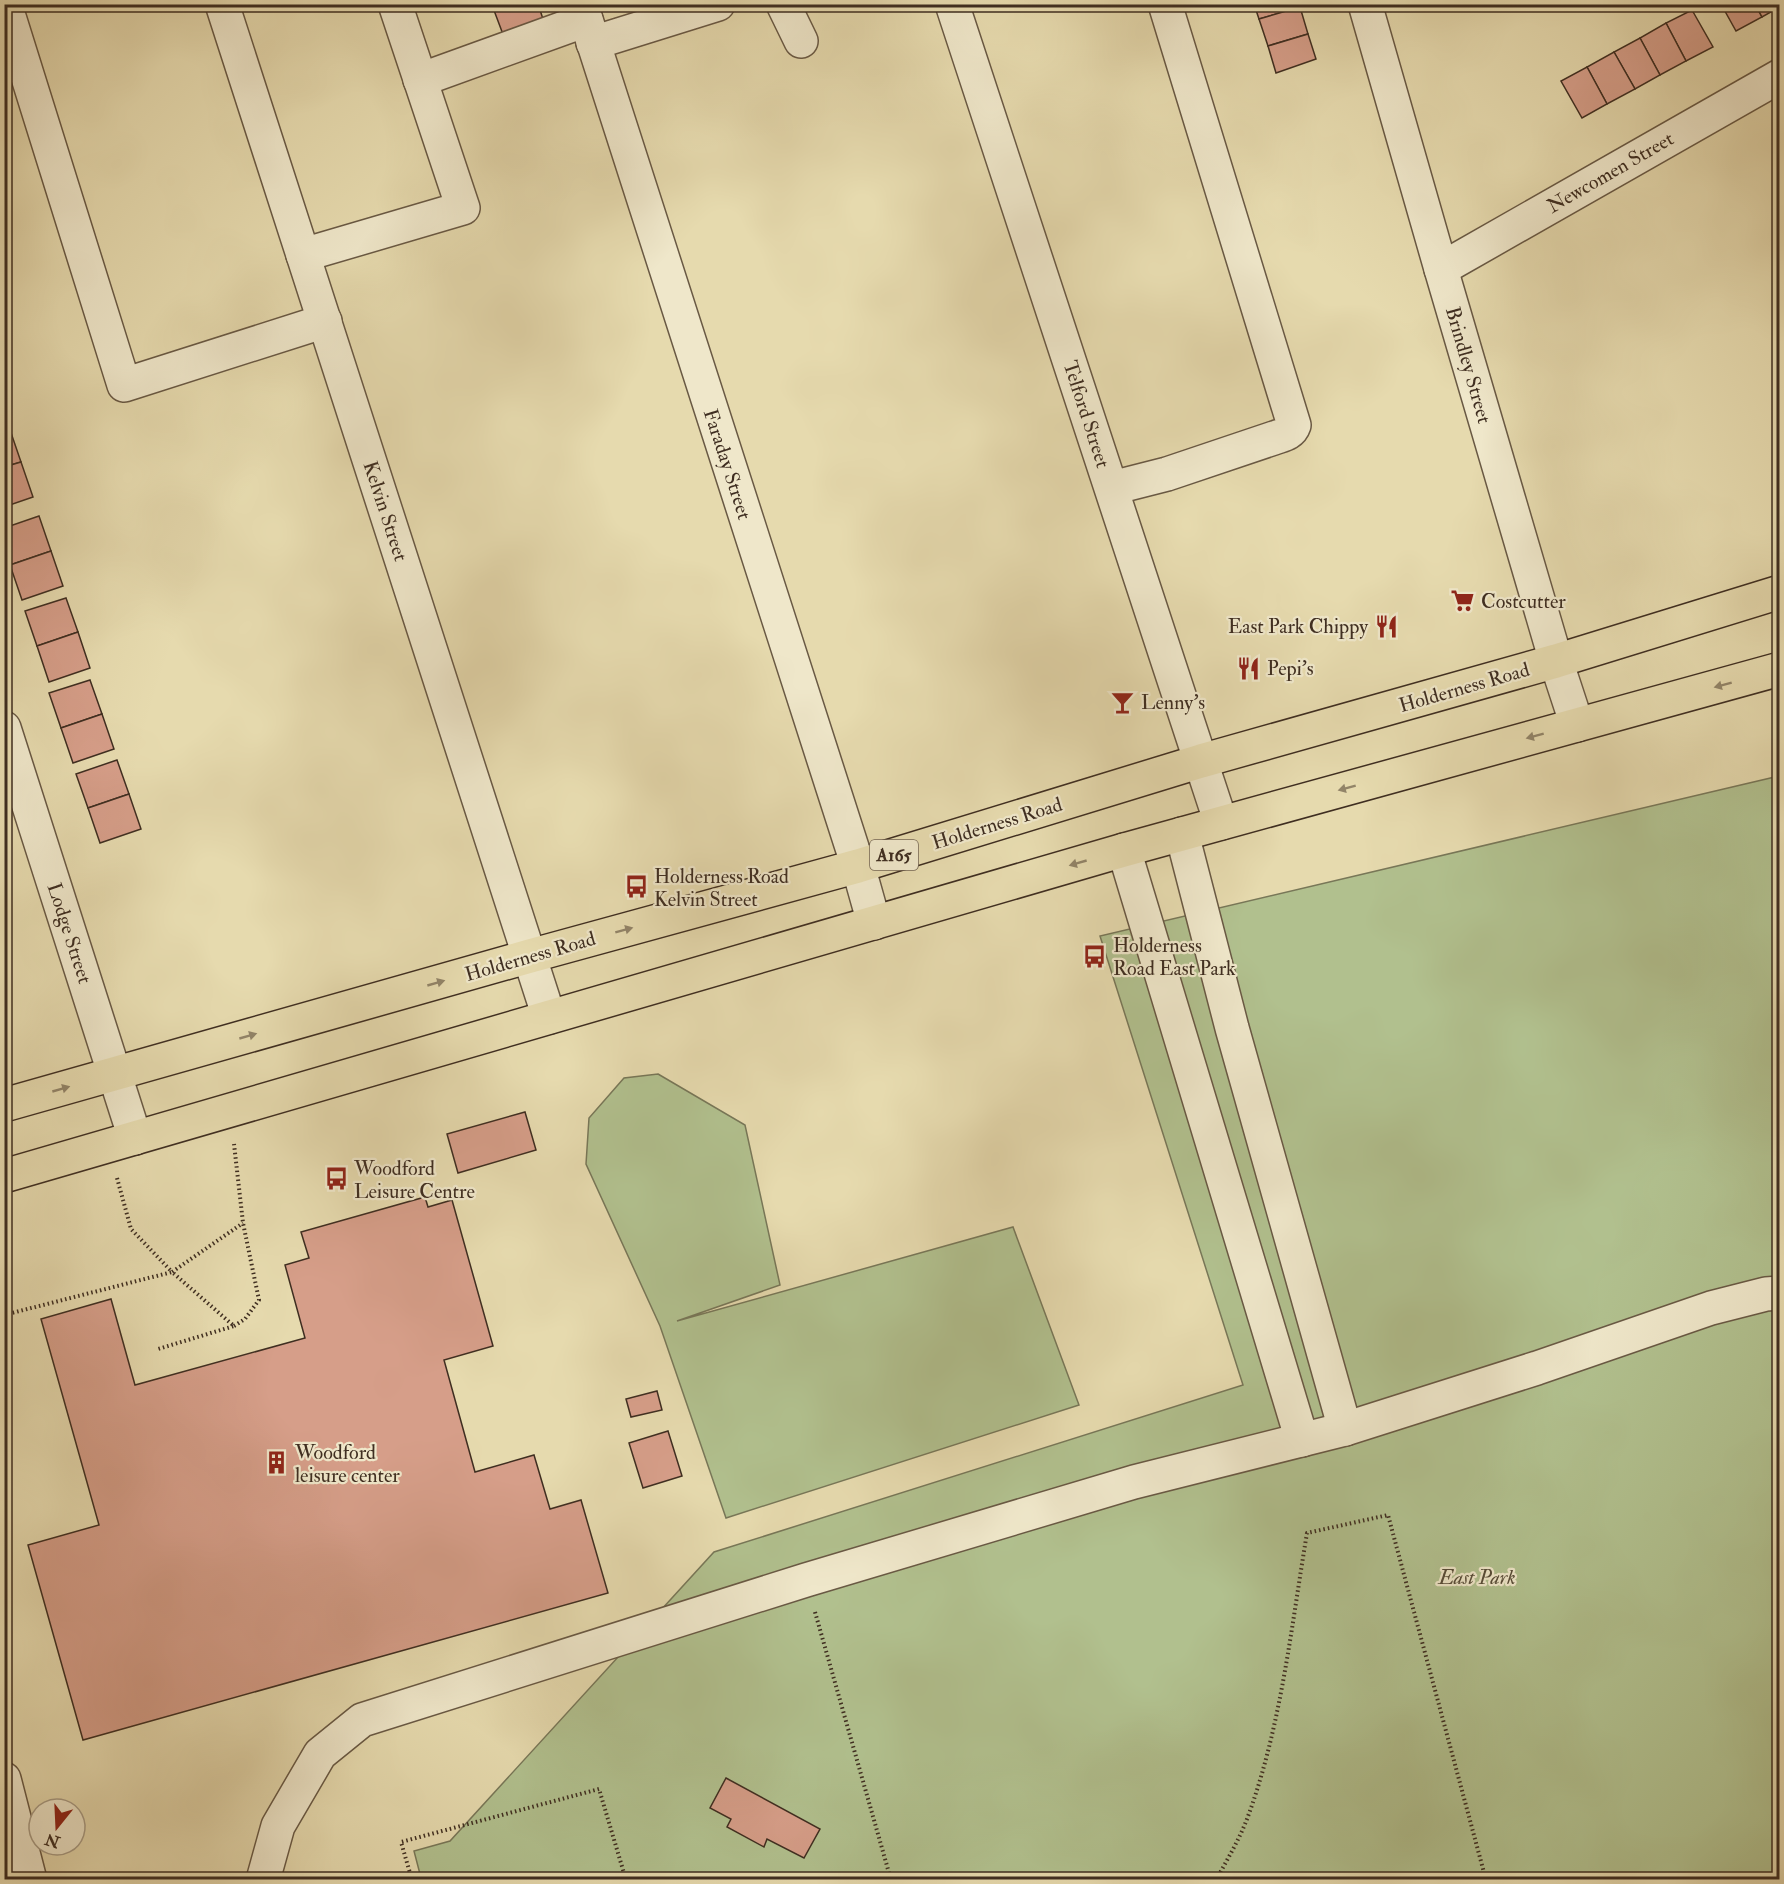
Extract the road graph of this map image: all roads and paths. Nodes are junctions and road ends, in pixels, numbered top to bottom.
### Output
1 (5, 4) edge
2 (222, 4) edge
3 (395, 4) edge
4 (718, 4) edge
5 (783, 4) edge
6 (952, 4) edge
7 (1165, 4) edge
8 (1365, 4) edge
9 (586, 22) edge
10 (801, 41) dead end
11 (1779, 75) edge
12 (420, 80) junction
13 (303, 255) junction
14 (1441, 269) junction
15 (325, 321) junction
16 (1112, 488) junction
17 (1779, 592) edge
18 (1556, 661) junction
19 (1779, 669) edge
20 (1577, 725) junction
21 (4, 728) edge
22 (1202, 761) junction
23 (1221, 823) junction
24 (1182, 834) junction
25 (1124, 849) junction
26 (858, 866) junction
27 (874, 923) junction
28 (530, 956) junction
29 (549, 1017) junction
30 (115, 1074) junction
31 (4, 1105) edge
32 (231, 1110) junction
33 (122, 1142) junction
34 (4, 1176) edge
35 (243, 1223) junction
36 (172, 1272) junction
37 (1779, 1293) edge
38 (4, 1315) edge
39 (234, 1326) junction
40 (158, 1349) dead end
41 (1345, 1430) junction
42 (1302, 1440) junction
43 (806, 1580) junction
44 (4, 1779) edge
45 (30, 1880) edge
46 (263, 1880) edge
47 (411, 1880) edge
48 (626, 1880) edge
49 (891, 1880) edge
50 (1216, 1880) edge
51 (1486, 1880) edge

1 - 15 street
2 - 13 street, Kelvin Street
3 - 12 street
4 - 9 street
5 - 10 street
6 - 16 street, Telford Street
7 - 16 street
8 - 14 street, Brindley Street
9 - 12 street
9 - 26 street, Faraday Street
11 - 14 street, Newcomen Street
12 - 13 street
13 - 15 street, Kelvin Street
14 - 18 street, Brindley Street
15 - 28 street, Kelvin Street
16 - 22 street, Telford Street
17 - 18 highway, Holderness Road / A165
18 - 20 street, Brindley Street
18 - 22 highway, Holderness Road / A165
19 -> 20 highway
20 -> 23 highway
21 - 30 street, Lodge Street
22 - 23 street, Telford Street
22 - 26 highway, Holderness Road / A165
23 - 24 highway
24 - 25 highway
24 - 41 street
25 -> 27 highway
25 - 42 street
26 - 27 street, Faraday Street
28 -> 26 highway, Holderness Road / A165
27 - 29 highway
28 - 29 street, Kelvin Street
30 -> 28 highway, Holderness Road / A165
29 - 32 highway
31 -> 30 highway, Holderness Road / A165
30 - 33 street, Lodge Street
32 - 33 highway
32 - 35 path
33 - 34 highway
33 - 36 path
35 - 36 path
35 - 39 path
36 - 38 path
36 - 39 path
37 - 41 street
39 - 40 path
41 - 42 street
42 - 43 street
43 - 46 street
43 - 49 path
44 - 45 street
47 - 48 path
50 - 51 path

